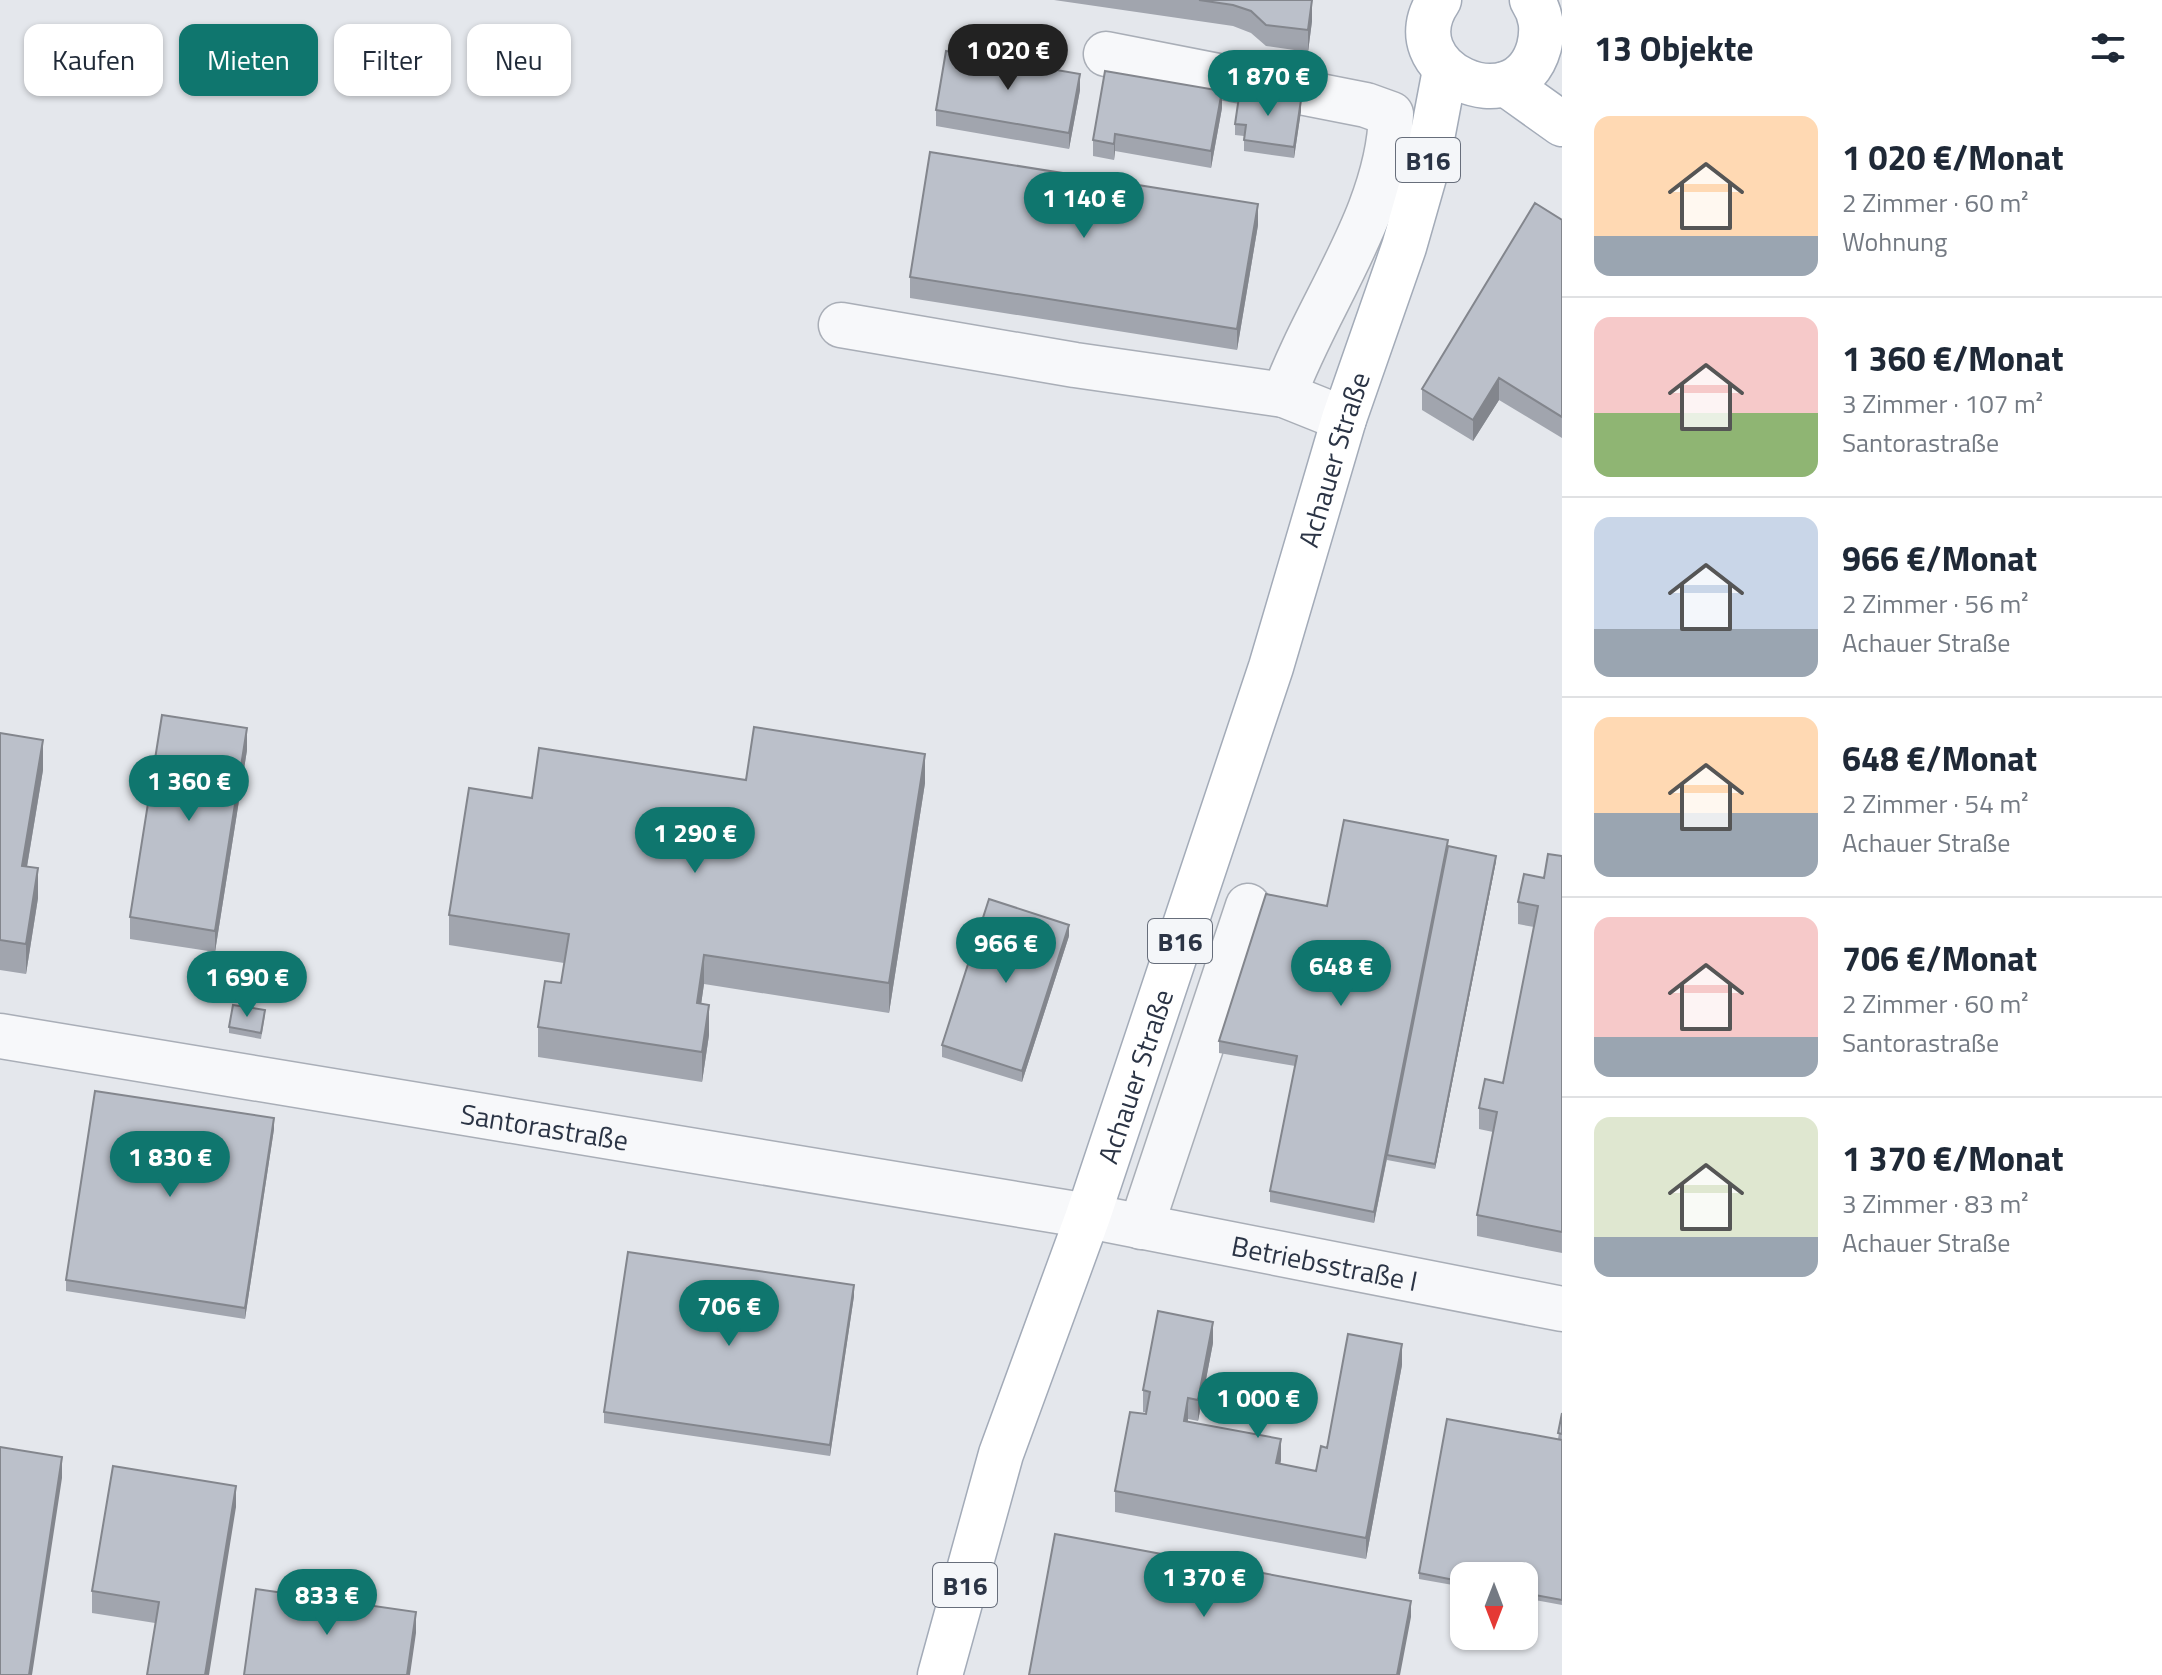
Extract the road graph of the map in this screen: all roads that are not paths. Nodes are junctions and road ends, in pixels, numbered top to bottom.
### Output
1 (1532, 0) edge
2 (1433, 3) edge
3 (1106, 54) dead end
4 (1445, 70) junction
5 (1522, 79) edge
6 (1562, 124) edge
7 (1404, 247) junction
8 (841, 325) dead end
9 (1284, 395) junction
10 (1344, 419) junction
11 (1248, 906) dead end
12 (0, 1036) edge
13 (1088, 1216) junction
14 (1141, 1227) junction
15 (1562, 1309) edge
16 (940, 1675) edge

1 - 5 main road, B16
2 - 4 main road
3 - 9 street
4 - 5 main road
4 - 7 main road, Achauer Straße / B16
5 - 6 main road
5 - 7 main road, Achauer Straße / B16
7 - 10 main road, Achauer Straße / B16
8 - 9 street
9 - 10 street
10 - 13 main road, Achauer Straße / B16
11 - 14 street
12 - 13 street, Santorastraße
13 - 14 street, Betriebsstraße I
13 - 16 main road, Achauer Straße / B16
14 - 15 street, Betriebsstraße I

